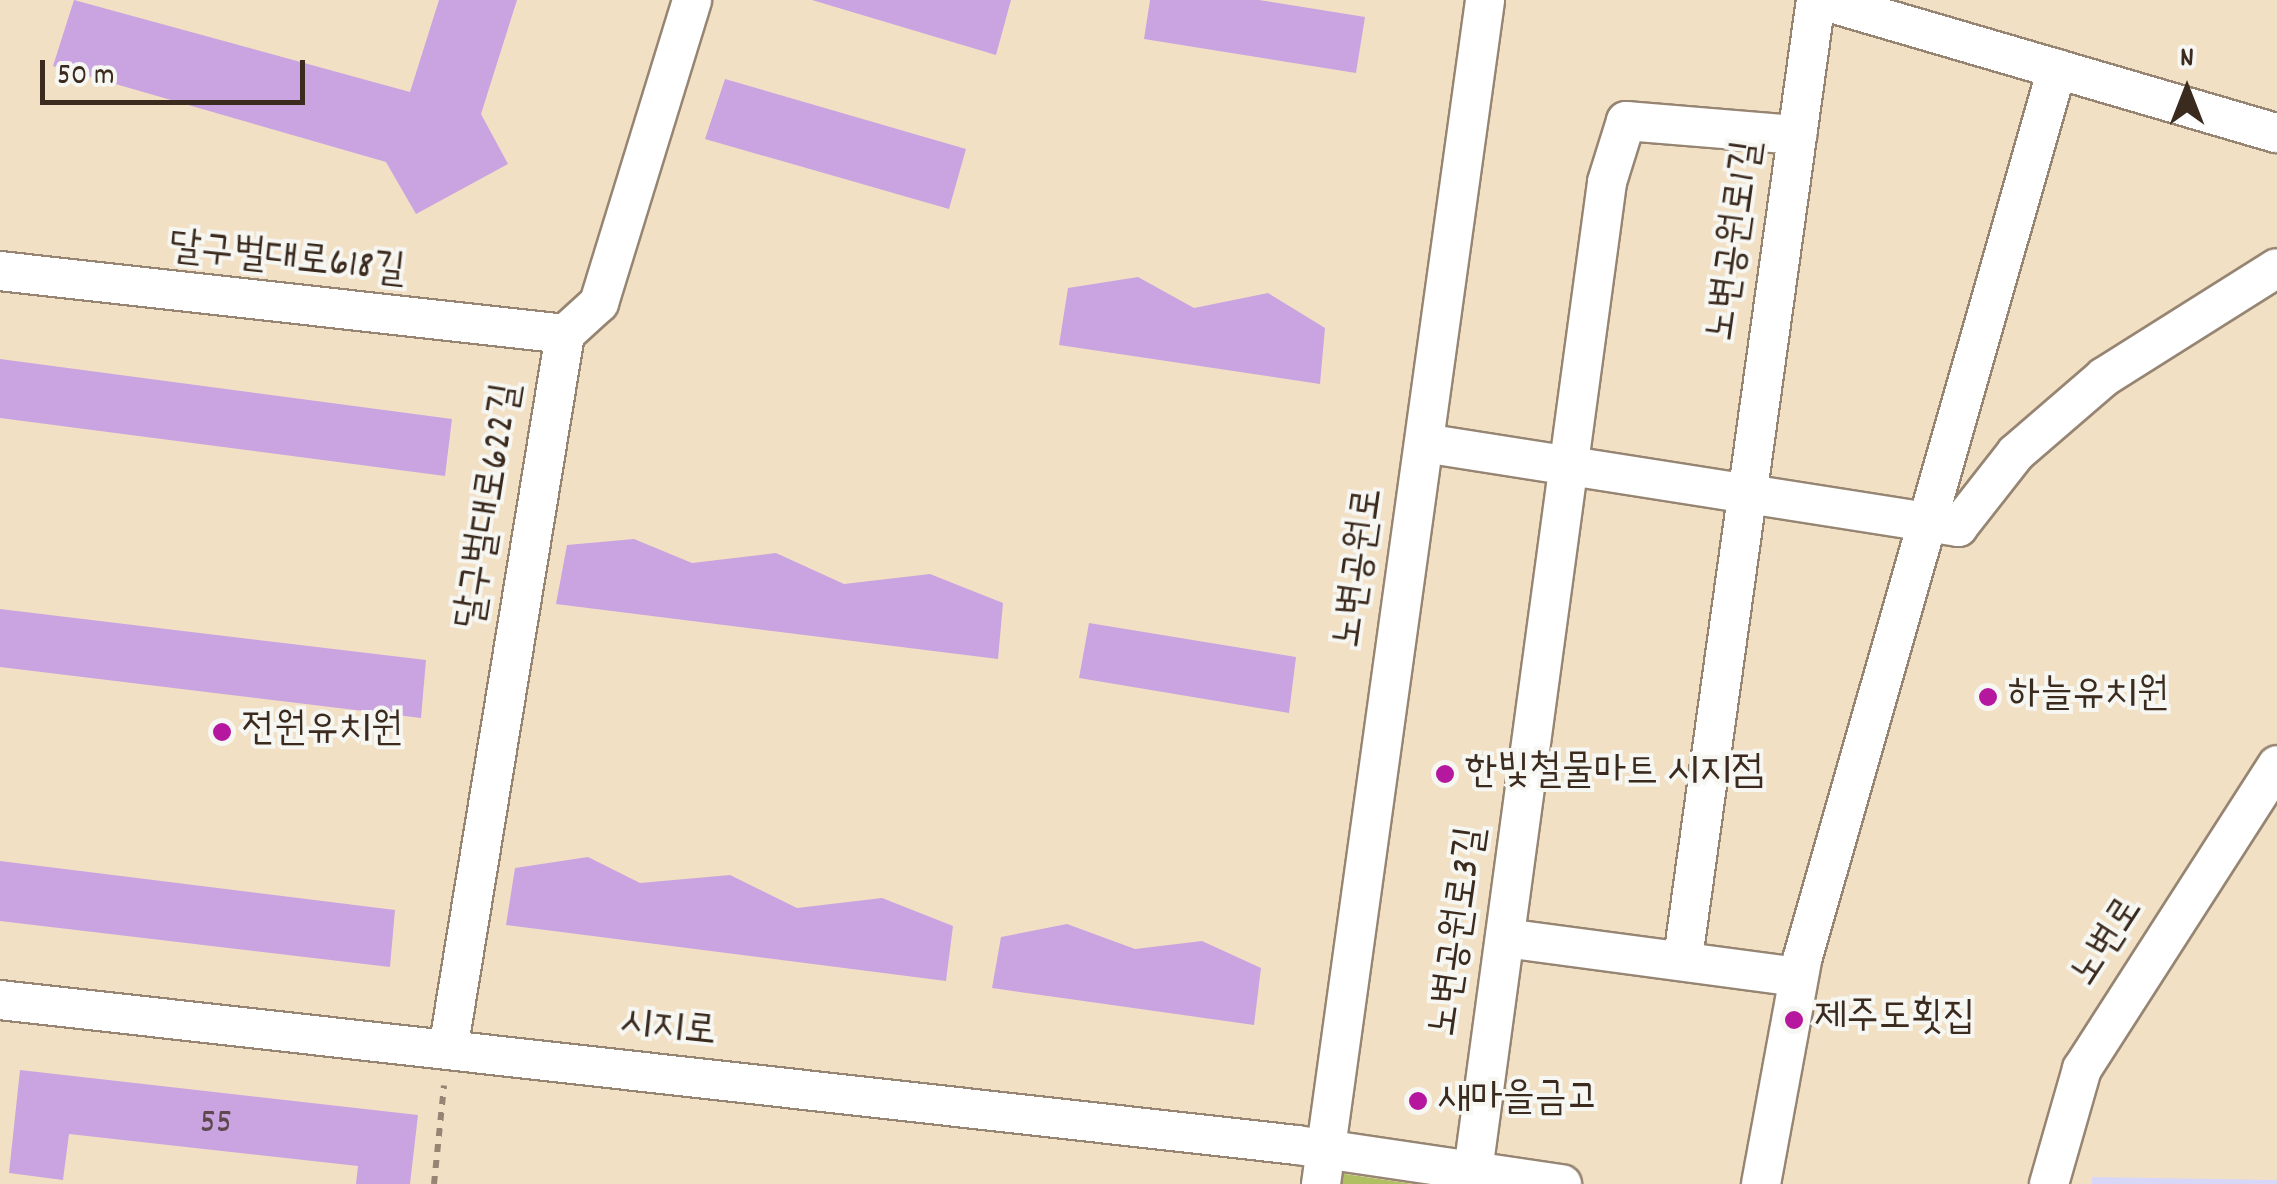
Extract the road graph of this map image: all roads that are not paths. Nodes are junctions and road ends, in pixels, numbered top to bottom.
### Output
1 (692, 0) edge
2 (1485, 0) edge
3 (1818, 0) edge
4 (2057, 69) junction
5 (2277, 133) edge
6 (1797, 135) junction
7 (2277, 268) edge
8 (0, 271) edge
9 (564, 334) junction
10 (1424, 443) junction
11 (1568, 468) junction
12 (1747, 494) junction
13 (1927, 524) junction
14 (2277, 764) edge
15 (1505, 938) junction
16 (1683, 958) junction
17 (1798, 977) junction
18 (0, 1000) edge
19 (448, 1050) junction
20 (1324, 1166) edge
21 (1473, 1171) junction
22 (1562, 1184) edge
23 (1761, 1184) edge
24 (2049, 1184) edge

1 - 9 street
2 - 10 street, 노변공원로
3 - 4 street, 노변공원로1길
3 - 6 street, 노변공원로1길
4 - 5 street, 노변공원로1길
4 - 13 street
6 - 11 street, 노변공원로3길
6 - 12 street, 노변공원로1길
7 - 13 street
8 - 9 street, 달구벌대로618길
9 - 19 street, 달구벌대로622길
10 - 11 street
10 - 20 street, 노변공원로
11 - 12 street
11 - 15 street, 노변공원로3길
12 - 13 street
12 - 16 street
13 - 17 street
14 - 24 street, 노변로
15 - 16 street
15 - 21 street, 노변공원로3길
16 - 17 street
17 - 23 street
18 - 19 street, 시지로
19 - 20 street, 시지로
20 - 21 street
21 - 22 street

